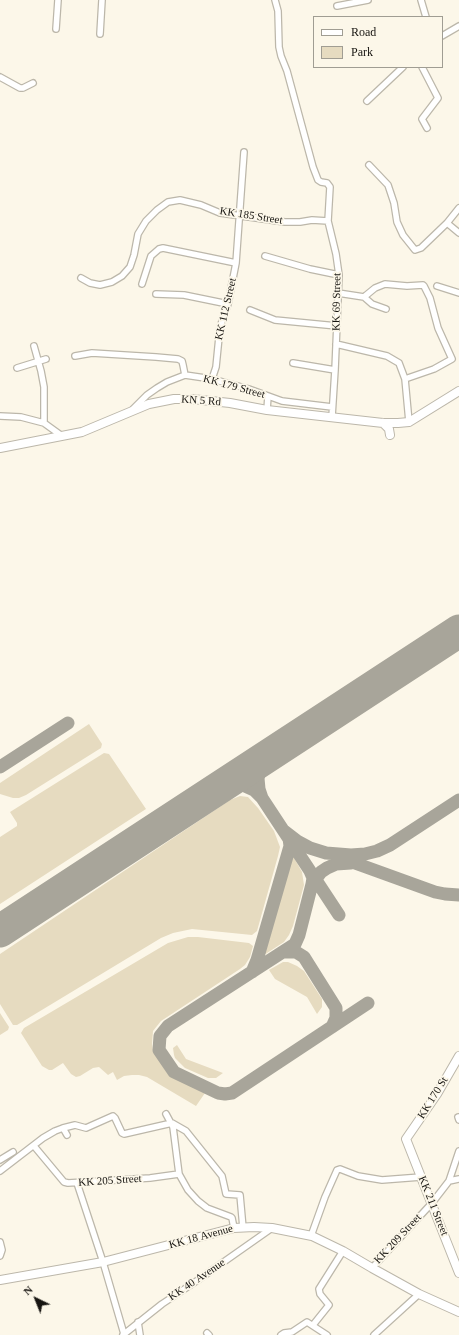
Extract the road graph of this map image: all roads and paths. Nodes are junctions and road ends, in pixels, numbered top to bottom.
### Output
1 (58, 0) edge
2 (102, 0) edge
3 (275, 0) edge
4 (368, 0) edge
5 (420, 0) edge
6 (337, 6) dead end
7 (426, 16) edge
8 (459, 26) edge
9 (56, 28) dead end
10 (100, 34) dead end
11 (443, 35) edge
12 (423, 68) edge
13 (396, 69) edge
14 (0, 77) edge
15 (33, 83) dead end
16 (367, 101) dead end
17 (427, 128) dead end
18 (244, 152) dead end
19 (369, 165) dead end
20 (459, 208) edge
21 (240, 215) junction
22 (328, 221) junction
23 (447, 223) junction
24 (459, 233) edge
25 (265, 256) dead end
26 (236, 262) junction
27 (338, 275) junction
28 (81, 278) dead end
29 (142, 284) dead end
30 (437, 286) dead end
31 (338, 293) junction
32 (459, 293) edge
33 (156, 294) dead end
34 (364, 297) junction
35 (228, 304) junction
36 (386, 309) dead end
37 (250, 310) dead end
38 (337, 326) junction
39 (336, 344) junction
40 (34, 346) dead end
41 (75, 356) dead end
42 (46, 359) dead end
43 (38, 361) junction
44 (293, 363) dead end
45 (17, 368) dead end
46 (335, 370) junction
47 (185, 375) junction
48 (212, 378) junction
49 (405, 379) junction
50 (459, 391) edge
51 (268, 396) junction
52 (332, 407) junction
53 (267, 410) junction
54 (132, 411) junction
55 (0, 416) edge
56 (332, 417) junction
57 (409, 422) junction
58 (44, 423) junction
59 (383, 423) junction
60 (390, 435) dead end
61 (62, 436) junction
62 (0, 448) edge
63 (459, 1056) edge
64 (166, 1114) dead end
65 (172, 1123) junction
66 (63, 1128) junction
67 (67, 1134) dead end
68 (406, 1139) joint
69 (34, 1146) junction
70 (459, 1151) edge
71 (12, 1152) dead end
72 (0, 1160) edge
73 (0, 1171) edge
74 (179, 1174) junction
75 (421, 1177) junction
76 (459, 1180) edge
77 (449, 1181) junction
78 (77, 1183) junction
79 (432, 1203) junction
80 (234, 1228) junction
81 (243, 1228) junction
82 (272, 1228) junction
83 (311, 1236) junction
84 (0, 1242) edge
85 (343, 1251) junction
86 (0, 1256) edge
87 (457, 1260) edge
88 (103, 1262) junction
89 (372, 1268) junction
90 (459, 1273) edge
91 (0, 1280) edge
92 (419, 1294) junction
93 (459, 1312) edge
94 (138, 1322) junction
95 (313, 1325) junction
96 (381, 1333) edge
97 (123, 1334) edge
98 (140, 1335) edge
99 (281, 1335) edge
100 (327, 1335) edge
101 (374, 1335) edge

1 - 9 street
2 - 10 street
3 - 22 street, KK 69 Street
4 - 6 street
5 - 7 street
8 - 11 street
12 - 17 street
13 - 16 street
14 - 15 street
18 - 21 street, KK 112 Street
19 - 23 street
20 - 23 street
21 - 22 street, KK 185 Street
21 - 26 street, KK 112 Street
21 - 28 street, KK 185 Street
22 - 27 street, KK 69 Street
23 - 24 street
25 - 27 street
26 - 29 street, KK 112 Street
26 - 35 street, KK 112 Street
27 - 31 street, KK 69 Street
30 - 32 street
31 - 34 street
31 - 38 street, KK 69 Street
33 - 35 street
34 - 36 street
34 - 49 street
35 - 48 street, KK 112 Street
37 - 38 street
38 - 39 street, KK 69 Street
39 - 46 street, KK 69 Street
39 - 49 street
40 - 43 street
41 - 47 street
42 - 43 street
43 - 45 street
43 - 58 street
44 - 46 street
46 - 52 street, KK 69 Street
47 - 48 street, KK 179 Street
47 - 54 street
48 - 51 street, KK 179 Street
49 - 57 street
50 - 57 main road
51 - 52 street, KK 179 Street
51 - 53 street
52 - 56 street, KK 69 Street
53 - 54 main road, KN 5 Rd
53 - 56 main road, KN 5 Rd
54 - 61 main road, KN 5 Rd
55 - 58 street
56 - 59 main road, KN 5 Rd
57 - 59 main road, KN 5 Rd
58 - 61 street
59 - 60 main road
61 - 62 main road, KN 5 Rd
63 - 68 main road, KK 170 St
64 - 65 street
65 - 66 street
65 - 74 street
65 - 81 street
66 - 67 street
66 - 69 street
68 - 75 main road, KK 211 Street
69 - 73 street
69 - 78 street, KK 205 Street
70 - 77 street, KK 209 Street
71 - 72 street
74 - 78 street, KK 205 Street
74 - 80 street
75 - 79 main road, KK 211 Street
75 - 83 street
76 - 77 street
77 - 79 street, KK 209 Street
78 - 88 street
79 - 87 main road, KK 211 Street
79 - 89 street, KK 209 Street
80 - 81 main road, KK 18 Avenue
80 - 88 main road, KK 18 Avenue
81 - 82 main road, KK 18 Avenue
82 - 83 main road, KK 18 Avenue
82 - 94 street, KK 40 Avenue
83 - 85 main road, KK 18 Avenue
84 - 86 street
85 - 89 main road, KK 18 Avenue
85 - 95 street
87 - 90 main road, KK 211 Street
88 - 91 main road, KK 18 Avenue
88 - 97 street
89 - 92 main road, KK 18 Avenue
92 - 93 main road, KK 18 Avenue
92 - 96 street
94 - 97 street, KK 40 Avenue
94 - 98 street
95 - 99 street
95 - 100 street
96 - 101 street

